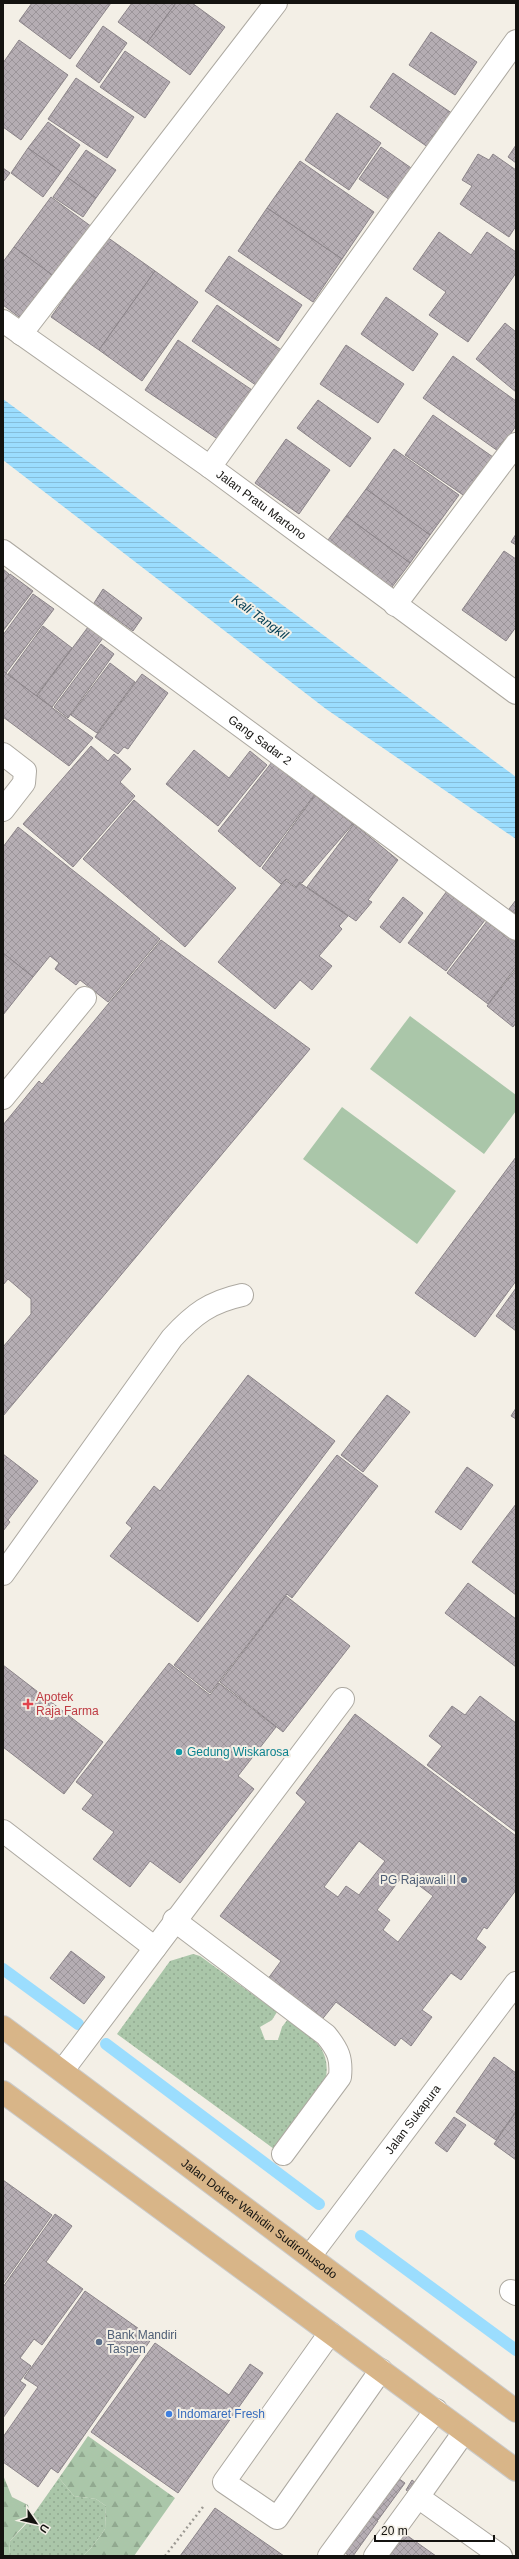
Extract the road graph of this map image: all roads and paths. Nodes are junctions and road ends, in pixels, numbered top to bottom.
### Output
1 (276, 3) edge
2 (516, 41) edge
3 (3, 321) edge
4 (21, 334) junction
5 (516, 444) edge
6 (210, 467) junction
7 (3, 551) edge
8 (395, 604) junction
9 (516, 693) edge
10 (3, 754) edge
11 (3, 810) edge
12 (516, 929) edge
13 (85, 998) dead end
14 (3, 1098) edge
15 (242, 1295) dead end
16 (3, 1574) edge
17 (343, 1699) dead end
18 (3, 1831) edge
19 (174, 1920) junction
20 (154, 1948) junction
21 (516, 1984) edge
22 (3, 2027) edge
23 (63, 2070) junction
24 (3, 2092) edge
25 (284, 2154) dead end
26 (310, 2256) junction
27 (330, 2333) junction
28 (381, 2370) junction
29 (515, 2408) edge
30 (436, 2410) junction
31 (464, 2432) junction
32 (516, 2470) edge
33 (224, 2482) junction
34 (418, 2497) junction
35 (165, 2556) edge
36 (329, 2556) edge
37 (375, 2556) edge
38 (500, 2556) edge

1 - 4 street
2 - 6 street
3 - 4 street, Jalan Pratu Martono
4 - 6 street, Jalan Pratu Martono
5 - 8 street
6 - 8 street, Jalan Pratu Martono
7 - 12 street, Gang Sadar 2
8 - 9 street, Jalan Pratu Martono
10 - 11 street
13 - 14 street
15 - 16 street
17 - 19 street
18 - 20 street
19 - 20 street
19 - 25 street
20 - 23 street
21 - 26 street, Jalan Sukapura
22 - 23 main road, Jalan Dokter Wahidin Sudirohusodo
23 - 26 main road, Jalan Dokter Wahidin Sudirohusodo
24 - 27 main road
26 - 29 main road, Jalan Dokter Wahidin Sudirohusodo
27 - 28 main road
27 - 33 street
28 - 30 main road
28 - 33 street
30 - 31 main road
30 - 36 street
31 - 32 main road
31 - 34 street
33 - 35 path
34 - 37 street
34 - 38 street

